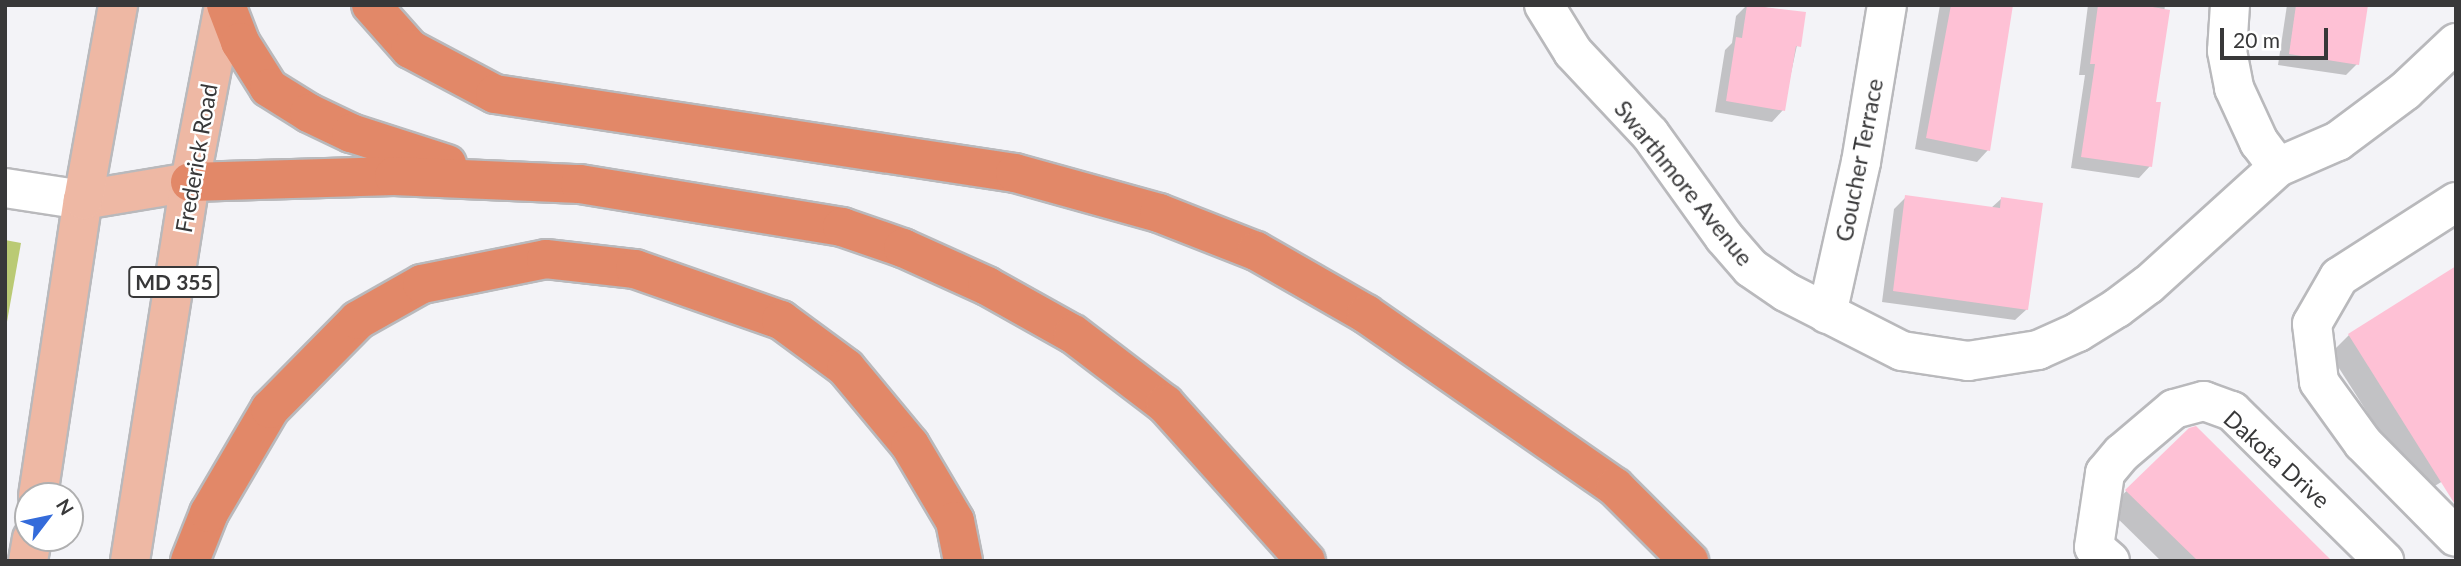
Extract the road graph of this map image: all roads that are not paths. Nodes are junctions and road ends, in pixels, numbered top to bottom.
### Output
1 (118, 5) edge
2 (225, 5) edge
3 (371, 5) edge
4 (1544, 5) edge
5 (1887, 5) edge
6 (2230, 5) edge
7 (2456, 43) edge
8 (2278, 167) junction
9 (496, 180) junction
10 (190, 182) junction
11 (5, 188) edge
12 (83, 200) junction
13 (2456, 202) edge
14 (1827, 314) junction
15 (40, 482) edge
16 (2456, 537) edge
17 (130, 561) edge
18 (190, 561) edge
19 (962, 561) edge
20 (1306, 561) edge
21 (1689, 561) edge
22 (2110, 561) edge
23 (2384, 561) edge

1 - 12 main road
2 - 9 highway
2 - 10 main road, Frederick Road / MD 355
3 - 21 highway
4 - 14 street, Swarthmore Avenue
5 - 14 street, Goucher Terrace
6 - 8 street
7 - 8 street, Swarthmore Avenue
8 - 14 street, Swarthmore Avenue
9 - 10 highway
9 - 20 highway
10 - 12 main road
10 - 17 main road, Frederick Road / MD 355
11 - 12 street
12 - 15 main road
13 - 16 street
18 - 19 highway
22 - 23 street, Dakota Drive

